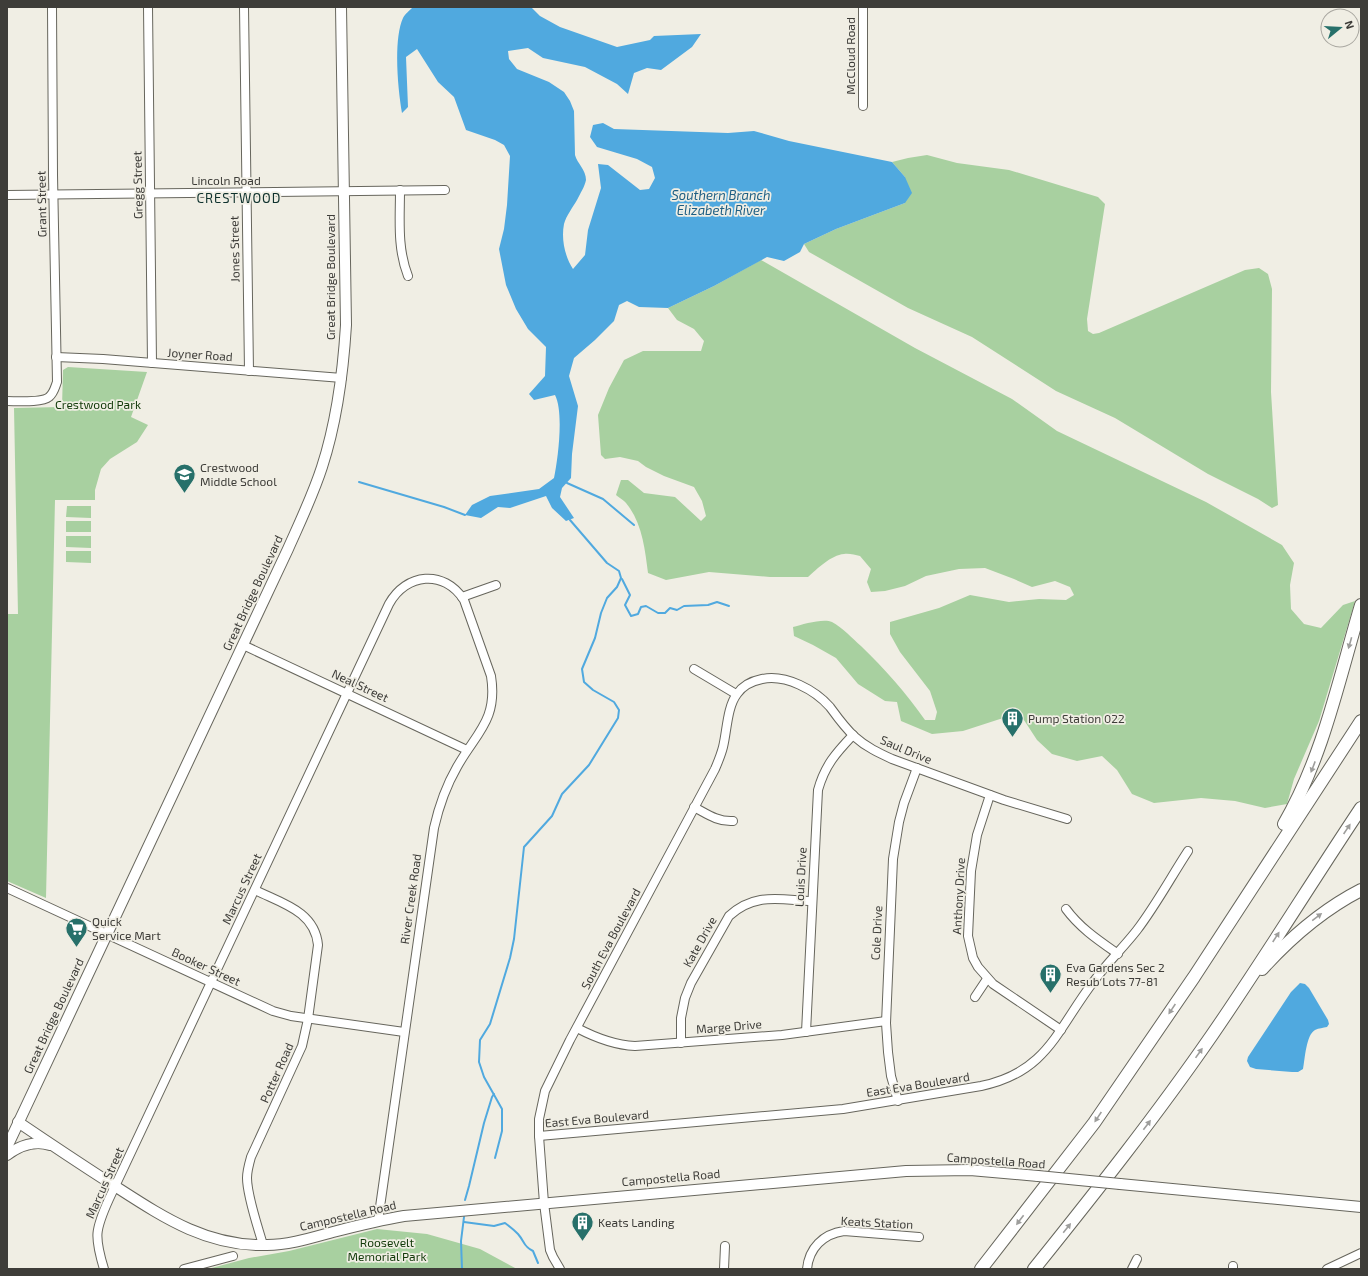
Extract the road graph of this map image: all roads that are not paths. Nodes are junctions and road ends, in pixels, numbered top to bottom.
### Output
1 (52, 7) edge
2 (148, 7) edge
3 (244, 7) edge
4 (341, 7) edge
5 (863, 7) edge
6 (862, 106) dead end
7 (400, 190) junction
8 (444, 190) dead end
9 (344, 191) junction
10 (246, 192) junction
11 (150, 193) junction
12 (7, 195) edge
13 (54, 195) junction
14 (408, 276) dead end
15 (56, 357) junction
16 (152, 363) junction
17 (249, 371) junction
18 (342, 378) junction
19 (7, 401) edge
20 (496, 585) dead end
21 (462, 597) junction
22 (1361, 605) edge
23 (243, 645) junction
24 (694, 670) dead end
25 (347, 694) junction
26 (736, 694) junction
27 (1361, 721) edge
28 (853, 735) junction
29 (467, 750) junction
30 (917, 768) junction
31 (990, 795) junction
32 (694, 807) junction
33 (1361, 808) edge
34 (1067, 819) dead end
35 (733, 821) dead end
36 (1188, 851) dead end
37 (7, 888) edge
38 (255, 890) junction
39 (1361, 890) edge
40 (812, 901) junction
41 (1066, 909) dead end
42 (107, 934) junction
43 (1118, 954) junction
44 (1194, 977) junction
45 (987, 979) junction
46 (211, 983) junction
47 (1239, 993) junction
48 (975, 997) dead end
49 (308, 1019) junction
50 (886, 1021) junction
51 (577, 1028) junction
52 (1061, 1030) junction
53 (404, 1032) junction
54 (806, 1032) junction
55 (680, 1043) junction
56 (898, 1100) junction
57 (18, 1122) junction
58 (539, 1136) junction
59 (7, 1146) edge
60 (53, 1146) junction
61 (7, 1156) edge
62 (116, 1186) junction
63 (544, 1203) junction
64 (1361, 1207) edge
65 (378, 1221) junction
66 (919, 1237) dead end
67 (263, 1245) junction
68 (725, 1246) dead end
69 (1361, 1253) edge
70 (233, 1256) dead end
71 (1138, 1259) dead end
72 (104, 1269) edge
73 (184, 1269) edge
74 (560, 1269) edge
75 (724, 1269) edge
76 (807, 1269) edge
77 (982, 1269) edge
78 (1034, 1269) edge
79 (1132, 1269) edge
80 (1327, 1269) edge

1 - 13 street, Grant Street
2 - 11 street, Gregg Street
3 - 10 street, Jones Street
4 - 9 main road, Great Bridge Boulevard
5 - 6 street, McCloud Road
7 - 8 street, Lincoln Road
7 - 9 street, Lincoln Road
7 - 14 street
9 - 10 street, Lincoln Road
9 - 18 main road, Great Bridge Boulevard
10 - 11 street, Lincoln Road
10 - 17 street, Jones Street
11 - 13 street, Lincoln Road
11 - 16 street, Gregg Street
12 - 13 street, Lincoln Road
13 - 15 street, Grant Street
15 - 16 street, Joyner Road
15 - 19 street, Grant Street
16 - 17 street, Joyner Road
17 - 18 street, Joyner Road
18 - 23 main road, Great Bridge Boulevard
20 - 21 street
21 - 25 street, Marcus Street
21 - 29 street, River Creek Road
22 -> 44 highway
23 - 25 street, Neal Street
23 - 42 main road, Great Bridge Boulevard
24 - 26 street
25 - 29 street, Neal Street
25 - 38 street, Marcus Street
26 - 28 street, Saul Drive
26 - 32 street, South Eva Boulevard
27 - 44 highway
28 - 30 street, Saul Drive
28 - 40 street, Louis Drive
29 - 53 street, River Creek Road
30 - 31 street, Saul Drive
30 - 50 street, Cole Drive
31 - 34 street, Saul Drive
31 - 45 street, Anthony Drive
32 - 35 street
32 - 51 street, South Eva Boulevard
47 -> 33 highway
36 - 43 street, East Eva Boulevard
37 - 42 street, Booker Street
38 - 46 street, Marcus Street
38 - 49 street, Potter Road
47 -> 39 highway
40 - 54 street, Louis Drive
40 - 55 street, Kate Drive
41 - 43 street
42 - 46 street, Booker Street
42 - 57 main road, Great Bridge Boulevard
43 - 52 street, East Eva Boulevard
44 -> 77 highway
45 - 48 street
45 - 52 street, Anthony Drive
46 - 49 street, Booker Street
46 - 62 street, Marcus Street
78 -> 47 highway
49 - 53 street, Booker Street
49 - 67 street, Potter Road
50 - 54 street, Marge Drive
50 - 56 street, Cole Drive
51 - 55 street, Marge Drive
51 - 58 street, South Eva Boulevard
52 - 56 street, East Eva Boulevard
53 - 65 street, River Creek Road
54 - 55 street, Marge Drive
56 - 58 street, East Eva Boulevard
57 - 59 main road, Great Bridge Boulevard
57 - 60 main road, Campostella Road
58 - 63 street, South Eva Boulevard
60 - 61 main road
60 - 62 main road, Campostella Road
62 - 67 main road, Campostella Road
62 - 72 street, Marcus Street
63 - 64 main road, Campostella Road, bridge
63 - 65 main road, Campostella Road
63 - 74 street, South Eva Boulevard
65 - 67 main road, Campostella Road
66 - 76 street, Keats Station
68 - 75 street
69 - 80 street
70 - 73 street
71 - 79 street

